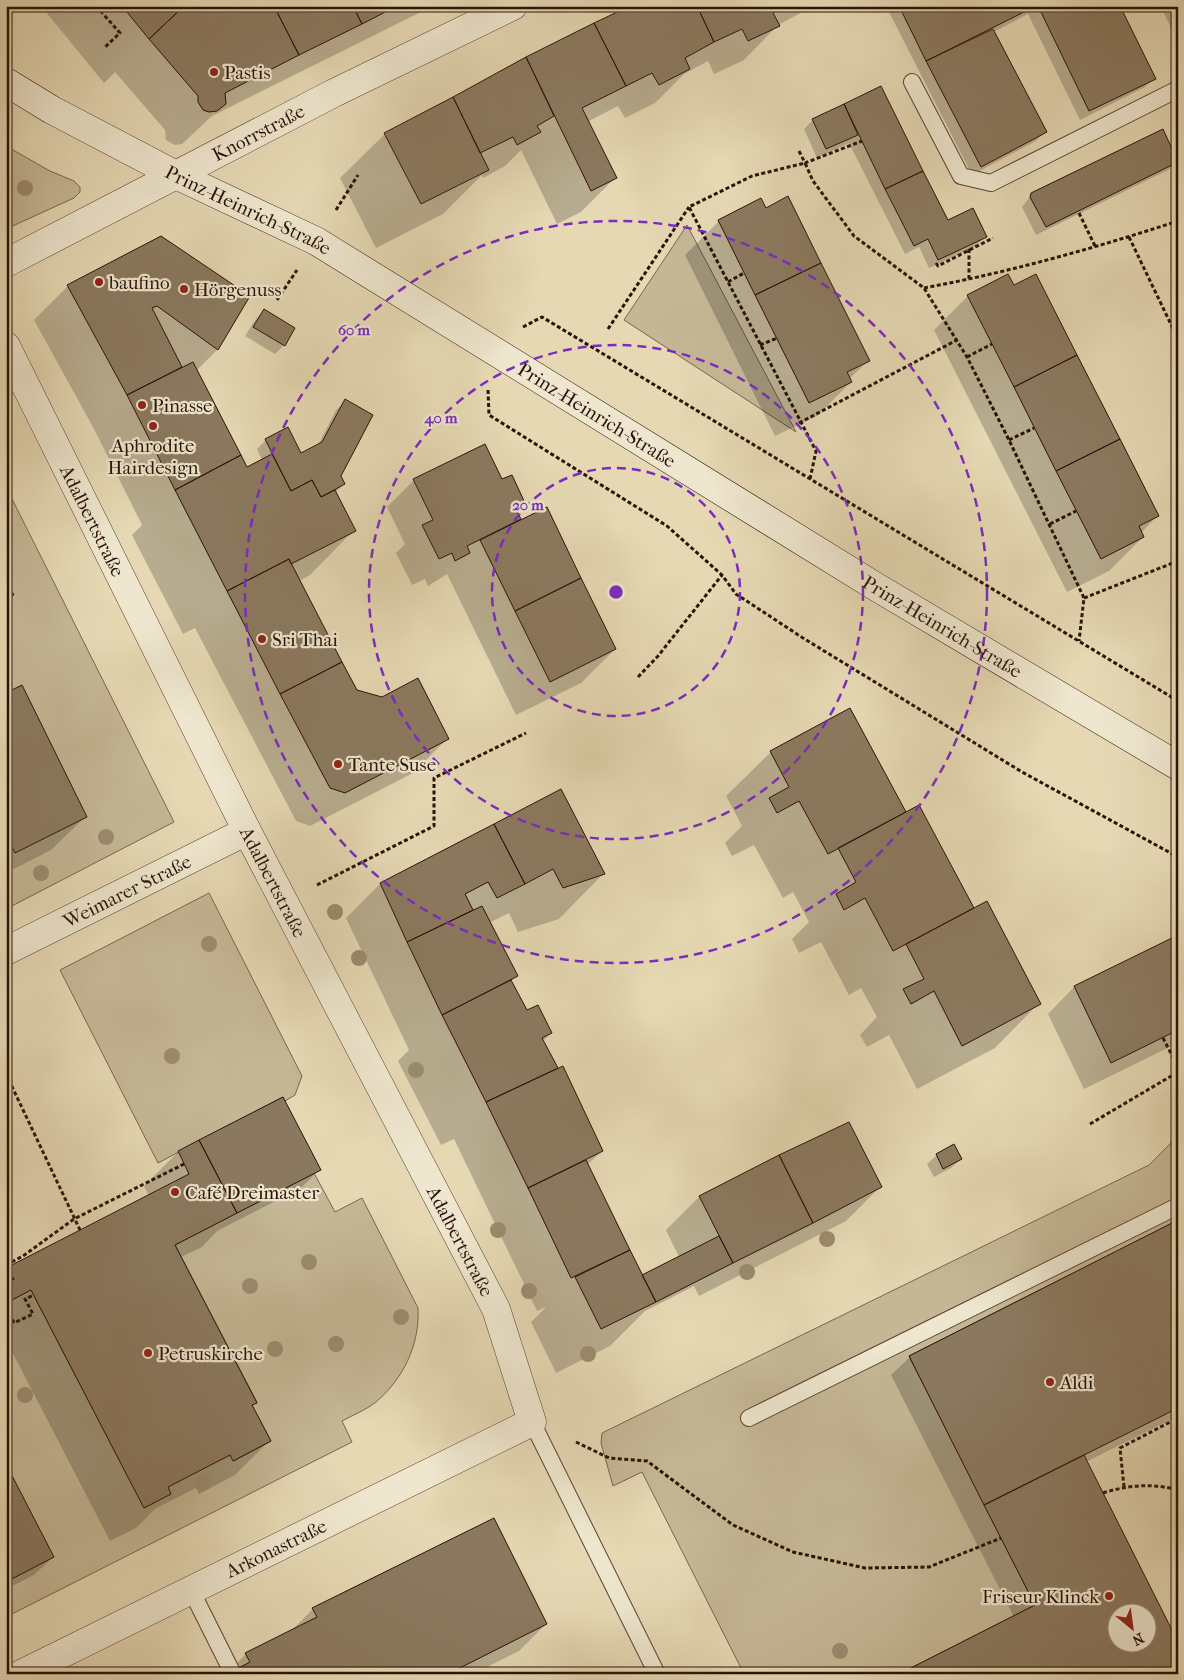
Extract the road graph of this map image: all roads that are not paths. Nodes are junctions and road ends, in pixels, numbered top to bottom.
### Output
1 (513, 6) edge
2 (6, 82) edge
3 (912, 82) dead end
4 (1178, 89) edge
5 (176, 175) junction
6 (6, 263) edge
7 (6, 346) edge
8 (1178, 766) edge
9 (247, 831) junction
10 (6, 951) edge
11 (1178, 1206) edge
12 (749, 1418) dead end
13 (532, 1422) junction
14 (191, 1590) junction
15 (232, 1672) dead end
16 (21, 1674) edge
17 (657, 1674) edge

1 - 5 street, Knorrstraße
2 - 5 street, Prinz-Heinrich-Straße
3 - 4 lane
5 - 6 street, Knorrstraße
5 - 8 street, Prinz-Heinrich-Straße
7 - 9 street, Adalbertstraße
9 - 10 street, Weimarer Straße
9 - 13 street, Adalbertstraße
11 - 12 lane
13 - 14 street, Arkonastraße
13 - 17 lane
14 - 15 lane
14 - 16 street, Arkonastraße

